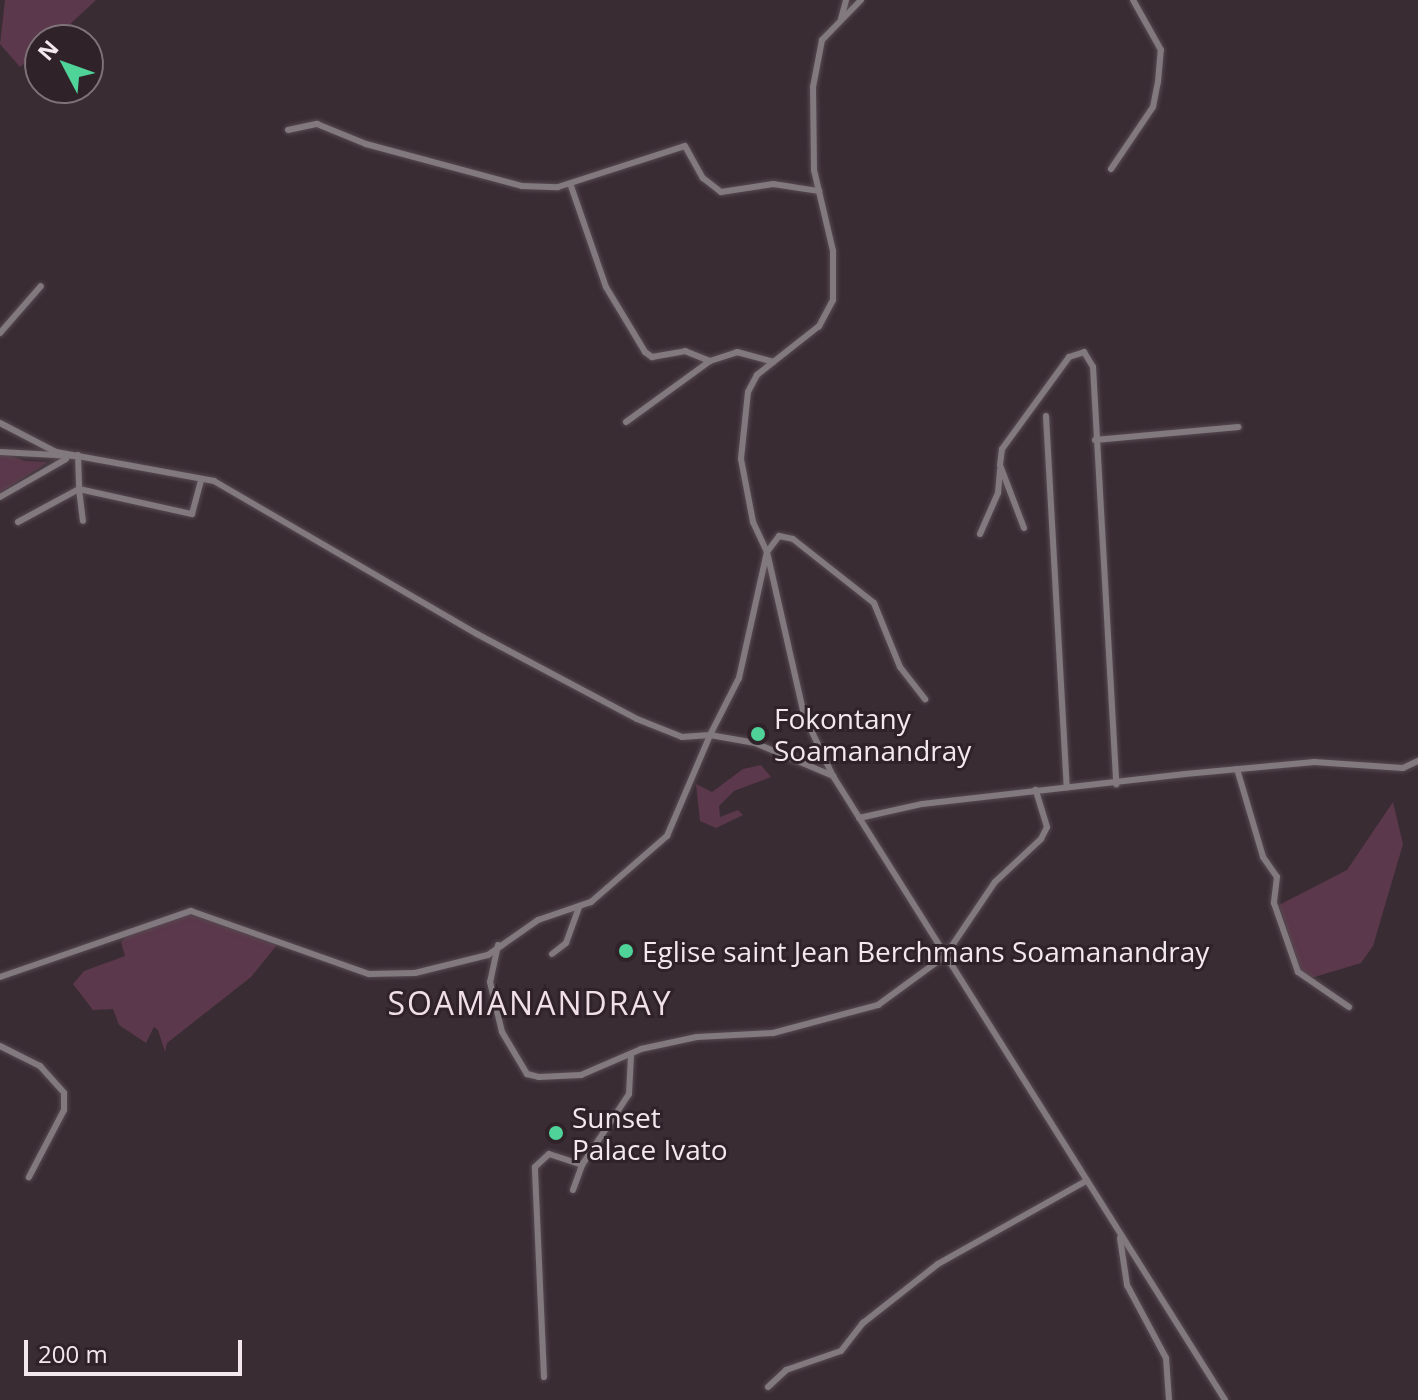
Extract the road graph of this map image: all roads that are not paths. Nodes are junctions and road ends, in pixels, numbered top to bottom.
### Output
1 (846, 0) edge
2 (861, 0) edge
3 (1133, 0) edge
4 (841, 19) junction
5 (288, 130) dead end
6 (1111, 169) dead end
7 (571, 186) junction
8 (819, 191) junction
9 (41, 286) dead end
10 (0, 333) edge
11 (710, 361) junction
12 (774, 362) junction
13 (1046, 416) dead end
14 (626, 422) dead end
15 (0, 423) edge
16 (1238, 427) dead end
17 (1095, 440) junction
18 (0, 452) edge
19 (78, 455) junction
20 (67, 458) junction
21 (1000, 465) junction
22 (201, 480) junction
23 (79, 489) junction
24 (0, 497) edge
25 (83, 521) dead end
26 (18, 522) dead end
27 (1024, 528) dead end
28 (980, 534) dead end
29 (767, 552) junction
30 (925, 699) dead end
31 (710, 735) junction
32 (1418, 761) edge
33 (1237, 769) junction
34 (833, 776) junction
35 (1116, 784) junction
36 (1067, 787) junction
37 (1036, 790) junction
38 (859, 818) junction
39 (579, 907) junction
40 (498, 945) junction
41 (552, 954) dead end
42 (945, 956) junction
43 (0, 977) edge
44 (1349, 1007) dead end
45 (0, 1046) edge
46 (631, 1055) junction
47 (582, 1165) junction
48 (29, 1177) dead end
49 (1086, 1181) junction
50 (573, 1190) dead end
51 (1120, 1234) junction
52 (544, 1377) dead end
53 (768, 1387) dead end
54 (1169, 1400) edge
55 (1225, 1400) edge

1 - 4 street
2 - 4 street
3 - 6 street
4 - 8 street
5 - 7 street
7 - 8 street
7 - 11 street
8 - 12 street
9 - 10 street
11 - 12 street
11 - 14 street
12 - 29 street
13 - 36 street
15 - 19 street
16 - 17 street
17 - 21 street
17 - 35 street
18 - 20 street
19 - 20 street
19 - 22 street
19 - 23 street
20 - 24 street
21 - 27 street
21 - 28 street
22 - 23 street
22 - 31 street
23 - 25 street
23 - 26 street
29 - 30 street
29 - 31 street
29 - 34 street
31 - 34 street
31 - 39 street
32 - 33 street
33 - 35 street
33 - 44 street
34 - 38 street
35 - 36 street
36 - 37 street
37 - 38 street
37 - 42 street
38 - 42 street
39 - 40 street
39 - 41 street
40 - 43 street
40 - 46 street
42 - 46 street
42 - 49 street
45 - 48 street
46 - 47 street
47 - 50 street
47 - 52 street
49 - 51 street
49 - 53 street
51 - 54 street
51 - 55 street

